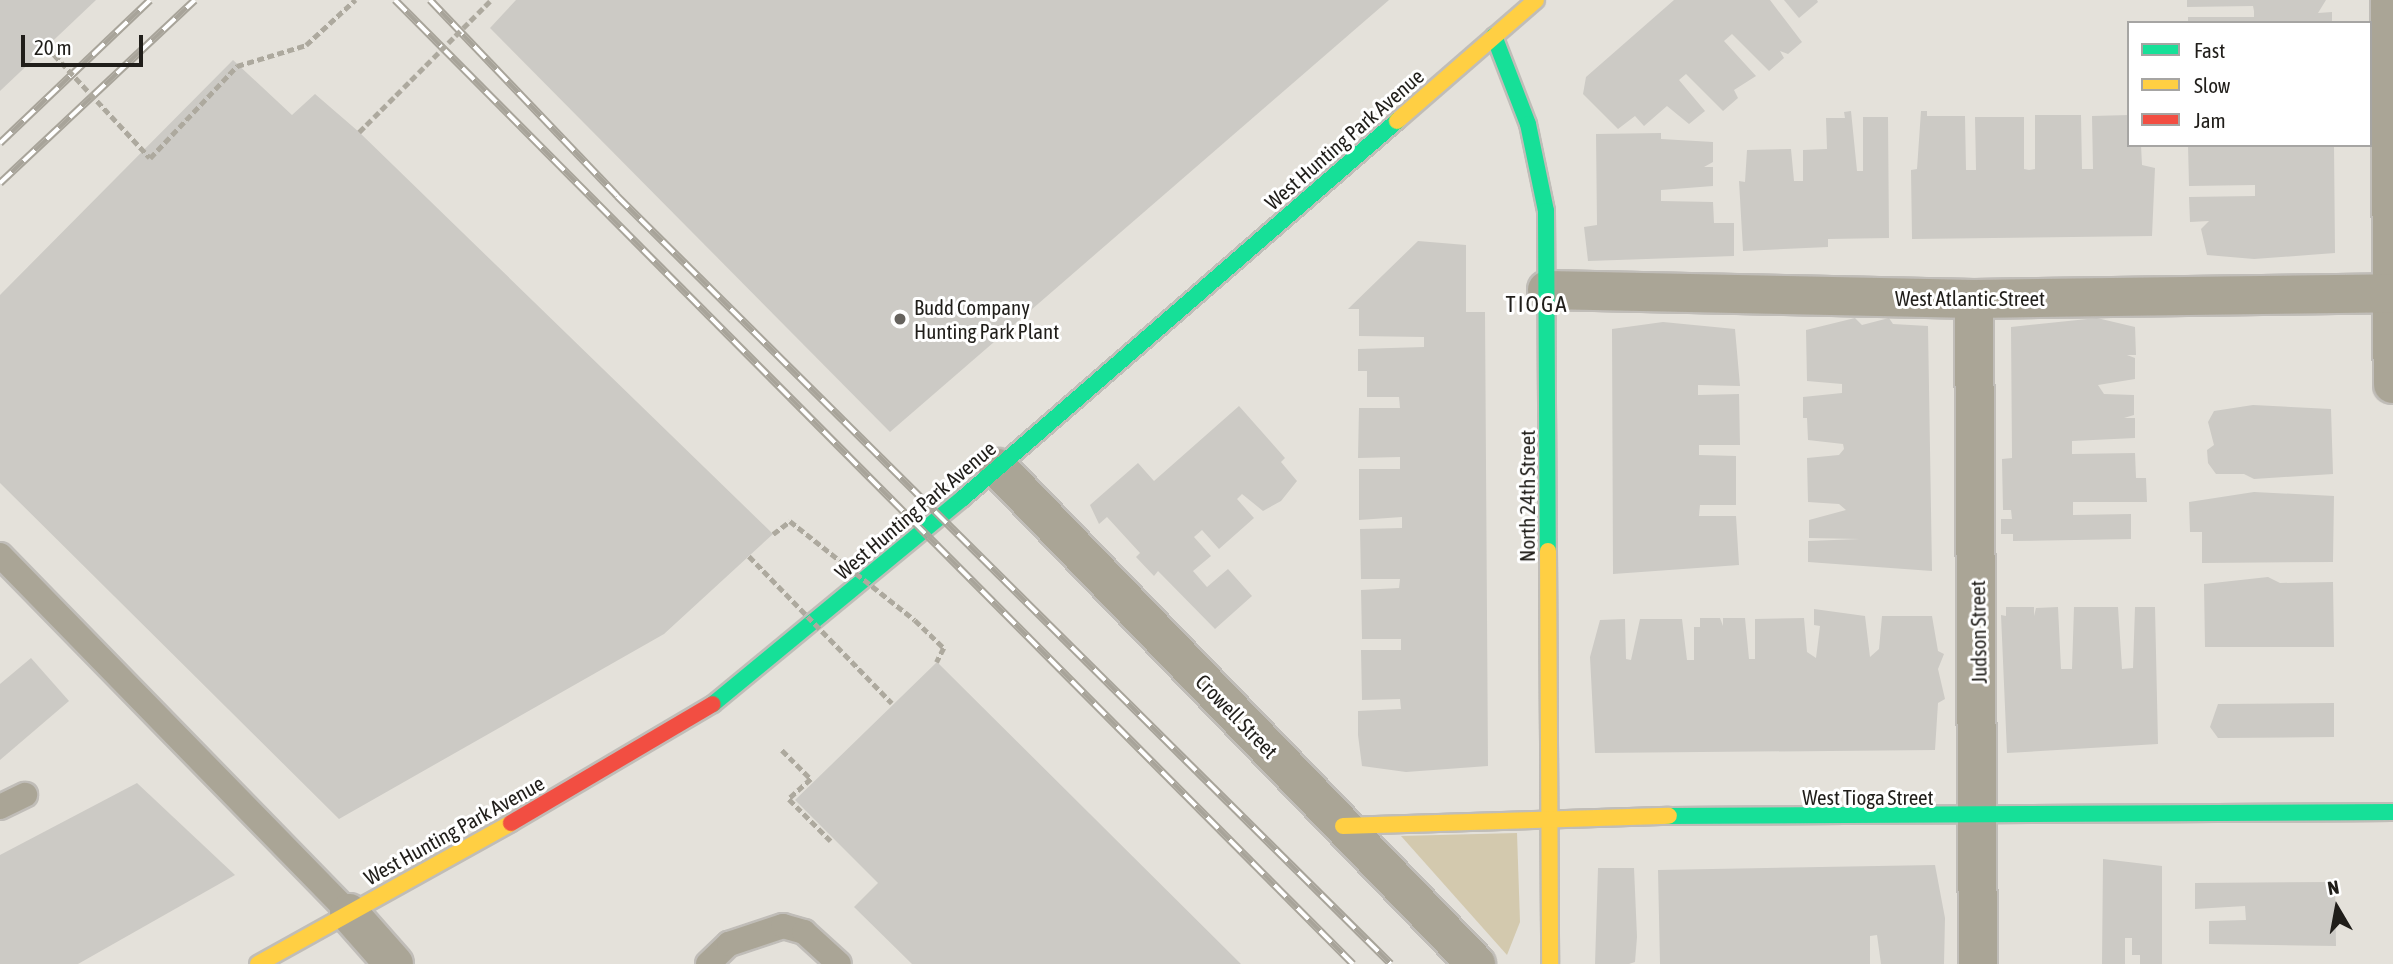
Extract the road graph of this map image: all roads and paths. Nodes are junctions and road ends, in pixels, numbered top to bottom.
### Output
1 (355, 0) edge
2 (491, 0) edge
3 (1536, 0) edge
4 (2390, 0) edge
5 (1494, 36) junction
6 (47, 47) dead end
7 (359, 132) dead end
8 (1547, 290) junction
9 (2393, 293) edge
10 (1973, 299) junction
11 (2393, 384) edge
12 (998, 468) junction
13 (773, 534) dead end
14 (0, 555) edge
15 (749, 556) dead end
16 (937, 662) dead end
17 (892, 703) dead end
18 (782, 750) dead end
19 (25, 795) dead end
20 (0, 807) edge
21 (2393, 812) edge
22 (1549, 817) junction
23 (1980, 818) junction
24 (1343, 826) junction
25 (831, 841) dead end
26 (349, 913) junction
27 (258, 964) edge
28 (394, 964) edge
29 (708, 964) edge
30 (839, 964) edge
31 (1476, 964) edge
32 (1550, 964) edge
33 (1978, 964) edge

1 - 6 path, bridge
2 - 7 path, bridge
3 - 5 street, West Hunting Park Avenue
4 - 9 street
5 - 8 street, North 24th Street
5 - 12 street, West Hunting Park Avenue
8 - 10 street, West Atlantic Street
8 - 22 street, North 24th Street
9 - 10 street, West Atlantic Street
9 - 11 street
10 - 23 street, Judson Street
12 - 24 street, Crowell Street
12 - 26 street, West Hunting Park Avenue
13 - 16 path, bridge
14 - 26 lane
15 - 17 path, bridge
18 - 25 path
19 - 20 lane
21 - 23 street, West Tioga Street
22 - 23 street, West Tioga Street
22 - 24 street, West Tioga Street
22 - 32 street, North 24th Street
23 - 33 street, Judson Street
24 - 31 street, Crowell Street
26 - 27 street, West Hunting Park Avenue
26 - 28 street
29 - 30 lane

